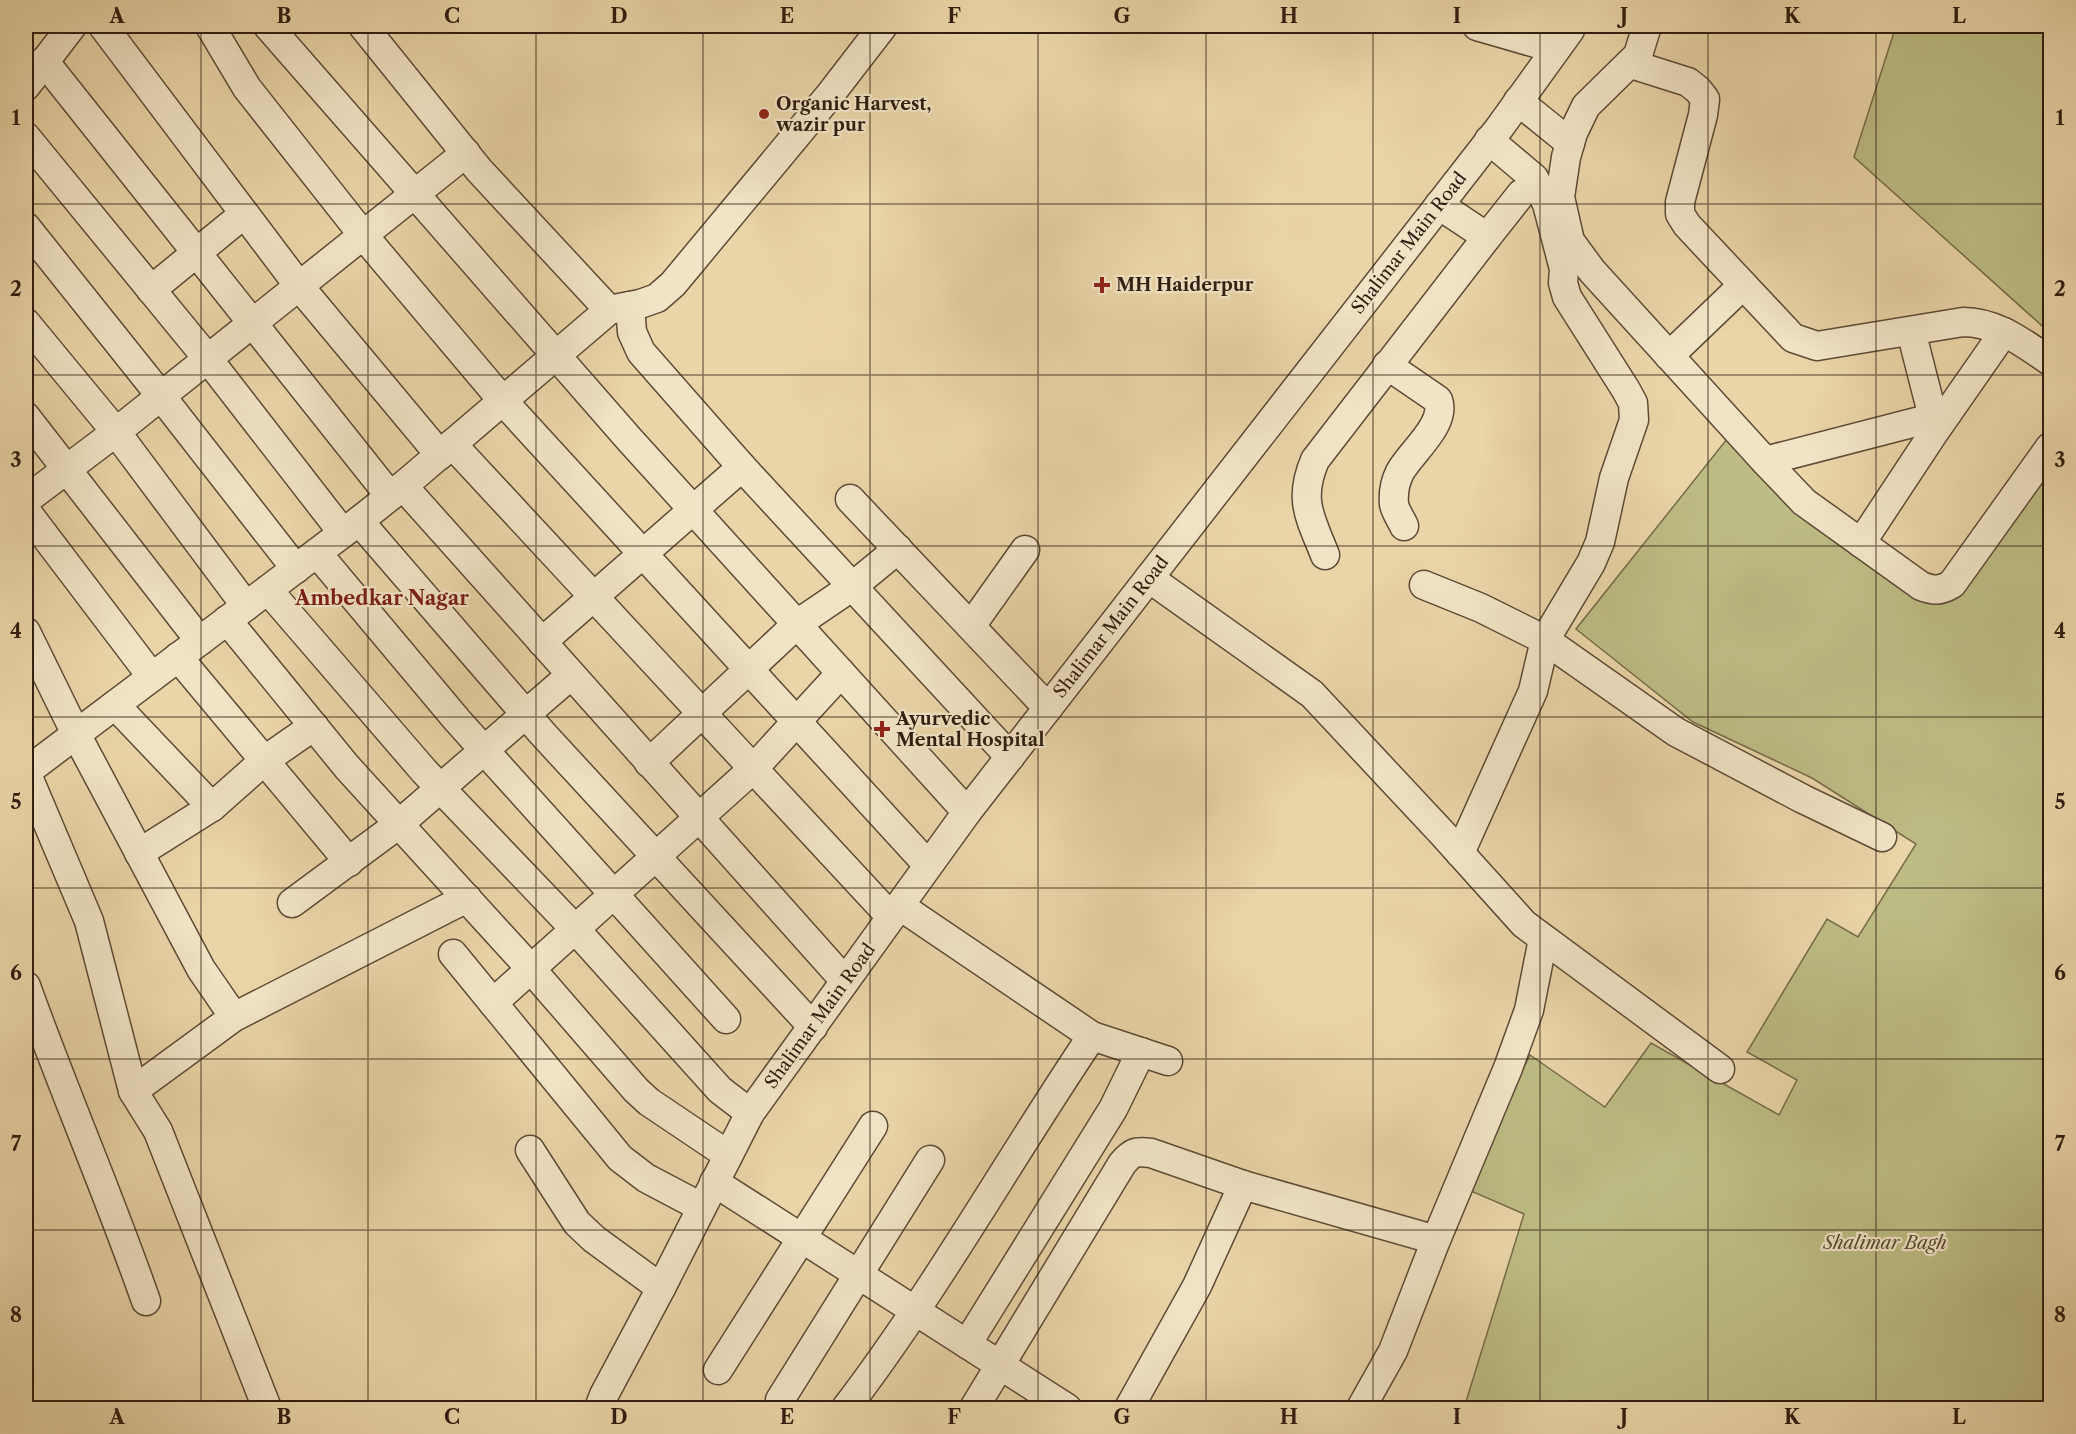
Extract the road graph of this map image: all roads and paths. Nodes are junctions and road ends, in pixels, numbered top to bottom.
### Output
1 (72, 26) edge
2 (103, 26) edge
3 (210, 26) edge
4 (268, 26) edge
5 (363, 26) edge
6 (883, 26) edge
7 (1477, 26) edge
8 (1647, 26) edge
9 (1564, 37) edge
10 (44, 61) junction
11 (1631, 64) junction
12 (26, 86) edge
13 (1518, 101) junction
14 (26, 137) edge
15 (1489, 140) junction
16 (1570, 143) junction
17 (465, 153) junction
18 (415, 194) junction
19 (1521, 194) dead end
20 (1439, 205) junction
21 (244, 214) junction
22 (26, 226) edge
23 (363, 235) junction
24 (1487, 237) junction
25 (197, 252) junction
26 (35, 258) edge
27 (1743, 285) junction
28 (299, 286) junction
29 (151, 290) junction
30 (619, 308) junction
31 (253, 322) junction
32 (26, 323) edge
33 (1911, 331) junction
34 (2004, 332) junction
35 (556, 356) junction
36 (1669, 356) junction
37 (208, 358) junction
38 (2050, 361) edge
39 (1387, 365) junction
40 (161, 396) junction
41 (503, 401) junction
42 (1940, 415) junction
43 (26, 417) edge
44 (116, 432) junction
45 (2050, 447) edge
46 (446, 449) junction
47 (1765, 461) junction
48 (742, 467) junction
49 (66, 469) junction
50 (396, 491) junction
51 (850, 499) dead end
52 (26, 500) edge
53 (693, 510) junction
54 (26, 511) edge
55 (1404, 526) dead end
56 (351, 527) junction
57 (1860, 543) junction
58 (898, 549) junction
59 (1025, 550) dead end
60 (643, 554) junction
61 (1325, 555) dead end
62 (306, 561) junction
63 (1149, 578) junction
64 (1424, 585) dead end
65 (853, 586) junction
66 (594, 596) junction
67 (247, 605) junction
68 (797, 624) junction
69 (971, 626) junction
70 (26, 632) edge
71 (1545, 640) junction
72 (542, 642) junction
73 (189, 649) junction
74 (749, 669) junction
75 (841, 674) junction
76 (571, 675) junction
77 (152, 677) junction
78 (115, 705) junction
79 (1048, 708) junction
80 (702, 713) junction
81 (526, 714) junction
82 (796, 722) junction
83 (314, 726) junction
84 (76, 734) junction
85 (484, 750) junction
86 (1010, 757) junction
87 (264, 760) junction
88 (649, 762) junction
89 (754, 768) junction
90 (26, 772) edge
91 (441, 788) junction
92 (212, 807) junction
93 (967, 812) junction
94 (699, 818) junction
95 (399, 824) junction
96 (1882, 837) dead end
97 (139, 853) junction
98 (1460, 853) junction
99 (656, 856) junction
100 (350, 862) junction
101 (928, 866) junction
102 (614, 894) junction
103 (466, 898) junction
104 (292, 903) dead end
105 (896, 911) junction
106 (574, 929) junction
107 (1544, 939) junction
108 (453, 954) dead end
109 (531, 969) junction
110 (845, 981) junction
111 (26, 986) edge
112 (493, 1003) junction
113 (234, 1017) junction
114 (726, 1019) dead end
115 (813, 1026) junction
116 (1092, 1036) junction
117 (1141, 1052) junction
118 (1168, 1061) dead end
119 (1720, 1069) dead end
120 (134, 1091) junction
121 (750, 1113) junction
122 (873, 1126) dead end
123 (530, 1150) dead end
124 (728, 1155) junction
125 (930, 1160) dead end
126 (714, 1182) junction
127 (1243, 1185) junction
128 (701, 1207) junction
129 (802, 1238) junction
130 (1436, 1240) junction
131 (859, 1274) junction
132 (661, 1288) junction
133 (146, 1302) dead end
134 (916, 1311) junction
135 (967, 1344) junction
136 (1000, 1366) junction
137 (718, 1370) dead end
138 (780, 1400) dead end
139 (607, 1404) edge
140 (267, 1408) edge
141 (846, 1408) edge
142 (974, 1408) edge
143 (1067, 1408) edge
144 (1129, 1408) edge
145 (1361, 1408) edge

1 - 10 street
2 - 21 street
3 - 23 street
4 - 18 street
5 - 17 street
6 - 30 street
7 - 9 street
8 - 11 street
9 - 13 street, Shalimar Main Road
10 - 12 street
10 - 25 street
11 - 16 street
11 - 27 street
13 - 15 street, Shalimar Main Road
13 - 16 street
14 - 29 street
15 - 20 street, Shalimar Main Road
15 - 71 street
16 - 36 street
17 - 18 street
17 - 30 street
18 - 23 street
18 - 35 street
19 - 24 street
20 - 24 street
20 - 63 street, Shalimar Main Road
21 - 25 street
21 - 28 street
22 - 26 street
23 - 28 street
23 - 41 street
24 - 39 street
25 - 29 street
25 - 31 street
26 - 40 street
27 - 33 street
27 - 36 street
28 - 31 street
28 - 46 street
29 - 37 street
30 - 35 street
30 - 48 street
31 - 37 street
31 - 50 street
32 - 44 street
33 - 34 street
33 - 42 street
34 - 38 street
34 - 42 street
35 - 41 street
35 - 53 street
36 - 47 street
37 - 40 street
37 - 56 street
39 - 55 street
39 - 61 street
40 - 44 street
40 - 62 street
41 - 46 street
41 - 60 street
42 - 47 street
42 - 57 street
43 - 49 street
44 - 49 street
44 - 67 street
45 - 57 street
46 - 50 street
46 - 66 street
47 - 57 street
48 - 53 street
48 - 65 street
49 - 52 street
49 - 73 street
50 - 56 street
50 - 72 street
51 - 58 street
53 - 60 street
53 - 68 street
54 - 77 street
56 - 62 street
56 - 81 street
58 - 65 street
58 - 69 street
59 - 69 street
60 - 66 street
60 - 74 street
62 - 67 street
62 - 85 street
63 - 79 street, Shalimar Main Road
63 - 98 street
64 - 71 street
65 - 68 street
65 - 86 street
66 - 72 street
66 - 80 street
67 - 73 street
67 - 83 street
67 - 91 street
68 - 74 street
68 - 75 street
69 - 79 street
70 - 84 street
71 - 96 street
71 - 98 street
72 - 76 street
73 - 77 street
73 - 87 street
74 - 80 street
74 - 82 street
75 - 82 street
75 - 93 street
76 - 81 street
76 - 88 street
77 - 78 street
78 - 84 street
78 - 92 street
79 - 86 street, Shalimar Main Road
80 - 88 street
80 - 89 street
81 - 85 street
81 - 99 street
82 - 89 street
82 - 101 street
83 - 87 street
83 - 95 street
84 - 90 street
84 - 97 street
85 - 91 street
85 - 102 street
86 - 93 street, Shalimar Main Road
87 - 92 street
87 - 100 street
88 - 94 street
89 - 94 street
89 - 105 street
90 - 120 street
91 - 95 street
91 - 106 street
92 - 97 street
93 - 101 street, Shalimar Main Road
94 - 99 street
94 - 110 street
95 - 100 street
95 - 103 street
97 - 113 street
98 - 107 street
99 - 102 street
99 - 115 street
100 - 104 street
101 - 105 street, Shalimar Main Road
102 - 106 street
102 - 114 street
103 - 109 street
103 - 113 street
105 - 110 street, Shalimar Main Road
105 - 116 street
106 - 109 street
106 - 121 street
107 - 119 street
107 - 130 street
108 - 112 street
109 - 112 street
109 - 124 street
110 - 115 street, Shalimar Main Road
111 - 133 street
112 - 128 street
113 - 120 street
115 - 121 street, Shalimar Main Road
116 - 117 street
116 - 134 street
117 - 118 street
117 - 135 street
120 - 140 street
121 - 124 street, Shalimar Main Road
122 - 129 street
123 - 132 street
124 - 126 street, Shalimar Main Road
125 - 131 street
126 - 128 street, Shalimar Main Road
126 - 129 street
127 - 130 street
127 - 136 street
127 - 144 street
128 - 132 street, Shalimar Main Road
129 - 131 street
129 - 137 street
130 - 145 street
131 - 134 street
131 - 138 street
132 - 139 street, Shalimar Main Road
134 - 135 street
134 - 141 street
135 - 136 street
136 - 142 street
136 - 143 street

